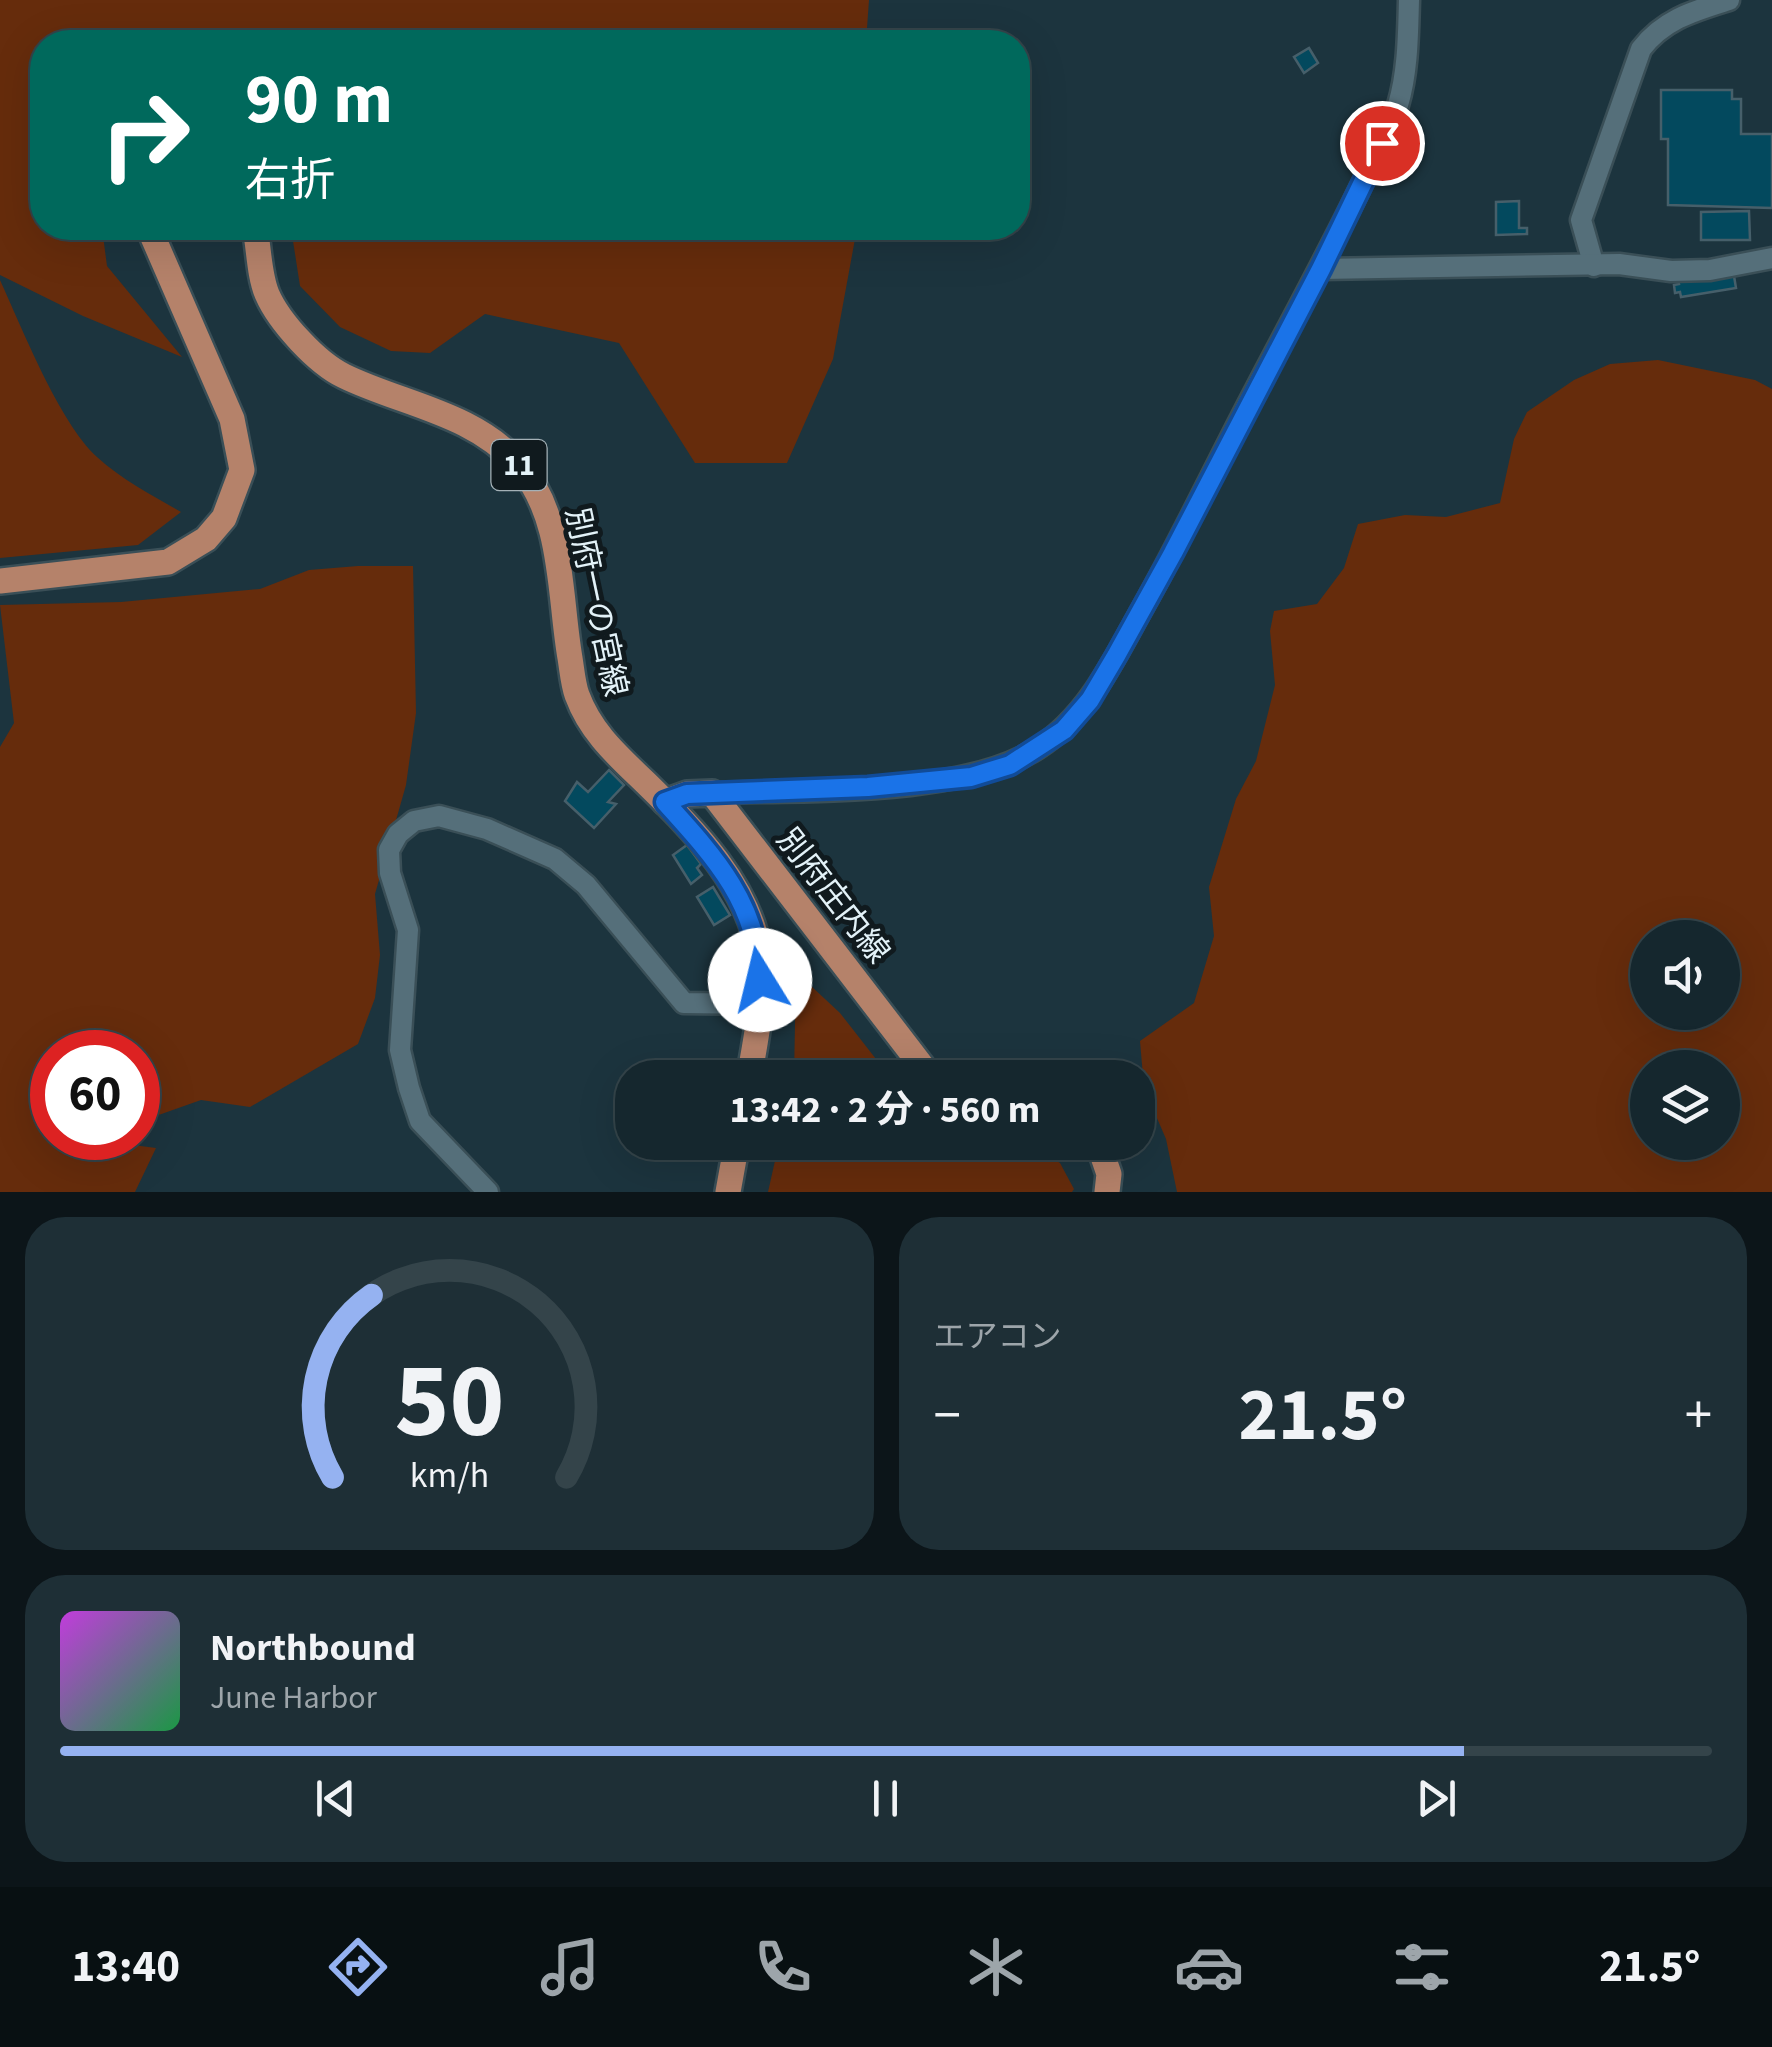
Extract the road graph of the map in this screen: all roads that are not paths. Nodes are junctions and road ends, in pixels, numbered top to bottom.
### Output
1 (1410, 0) edge
2 (1729, 0) edge
3 (155, 240) edge
4 (257, 240) edge
5 (1772, 258) edge
6 (1594, 266) junction
7 (1321, 269) junction
8 (0, 581) edge
9 (712, 794) junction
10 (665, 802) junction
11 (761, 1004) junction
12 (752, 1060) edge
13 (918, 1060) edge
14 (734, 1160) edge
15 (1104, 1160) edge
16 (488, 1192) edge
17 (728, 1192) edge
18 (1107, 1192) edge

1 - 7 street
2 - 6 street
3 - 8 main road
4 - 10 main road, 別府一の宮線 / 11
5 - 6 street
6 - 7 street
7 - 9 street
9 - 10 main road
9 - 13 main road, 別府庄内線
10 - 11 main road, 別府一の宮線 / 11
11 - 12 main road, 別府一の宮線 / 11
11 - 16 street
14 - 17 main road
15 - 18 main road

